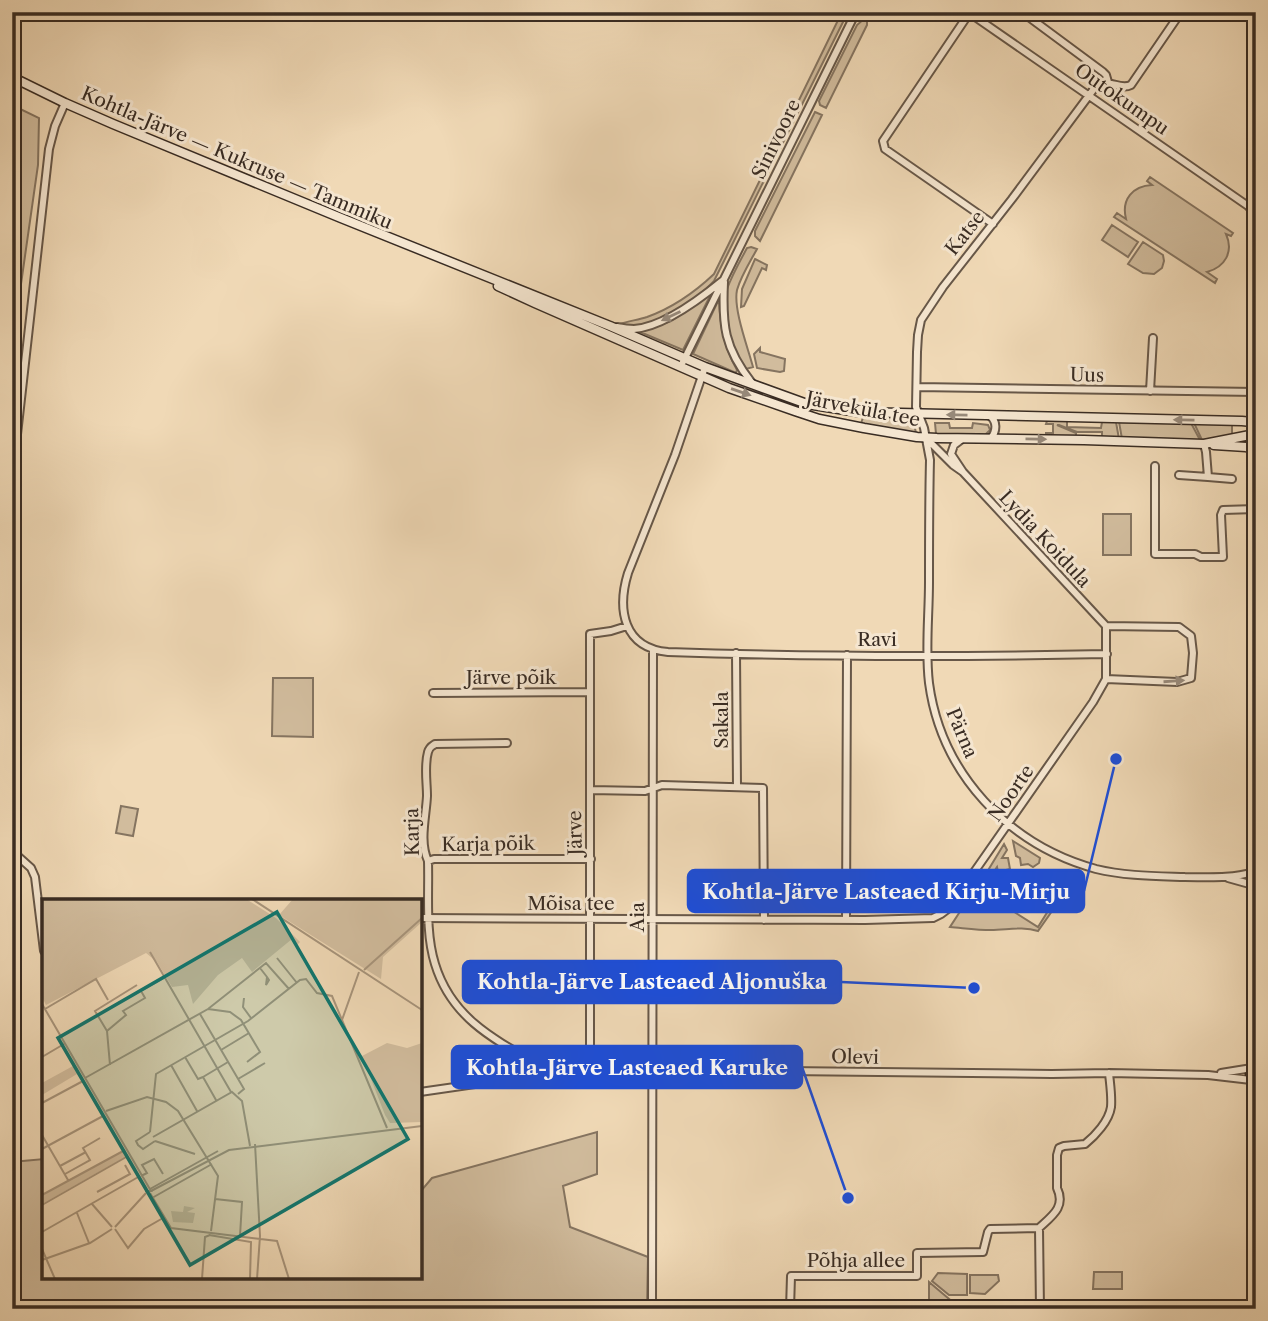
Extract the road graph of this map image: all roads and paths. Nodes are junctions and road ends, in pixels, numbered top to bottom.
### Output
1 (856, 12) edge
2 (1022, 12) edge
3 (1181, 12) edge
4 (970, 13) edge
5 (12, 77) edge
6 (1108, 82) junction
7 (1090, 96) junction
8 (65, 103) junction
9 (1256, 214) edge
10 (993, 224) junction
11 (451, 263) junction
12 (724, 280) junction
13 (610, 326) junction
14 (1153, 338) dead end
15 (671, 353) joint
16 (656, 356) joint
17 (683, 362) junction
18 (704, 371) junction
19 (753, 384) junction
20 (917, 387) junction
21 (1150, 391) junction
22 (1256, 392) edge
23 (917, 411) junction
24 (989, 415) junction
25 (1254, 421) edge
26 (925, 438) junction
27 (973, 438) junction
28 (991, 438) junction
29 (1254, 443) edge
30 (1204, 444) junction
31 (1155, 466) dead end
32 (962, 472) junction
33 (1179, 475) dead end
34 (1208, 477) junction
35 (12, 479) edge
36 (1232, 479) dead end
37 (1256, 509) edge
38 (627, 626) junction
39 (1106, 626) junction
40 (650, 649) junction
41 (736, 653) junction
42 (1107, 654) junction
43 (847, 655) junction
44 (928, 655) junction
45 (1106, 679) junction
46 (589, 692) junction
47 (433, 693) dead end
48 (508, 743) dead end
49 (737, 786) junction
50 (653, 788) junction
51 (590, 790) junction
52 (1008, 825) junction
53 (12, 851) edge
54 (591, 859) junction
55 (428, 861) junction
56 (1255, 869) edge
57 (1226, 878) junction
58 (1255, 888) edge
59 (422, 918) edge
60 (429, 918) junction
61 (933, 918) joint
62 (591, 919) junction
63 (653, 919) junction
64 (764, 920) junction
65 (846, 920) junction
66 (42, 935) edge
67 (1254, 1066) edge
68 (545, 1068) junction
69 (590, 1069) junction
70 (653, 1071) junction
71 (1109, 1073) junction
72 (1208, 1075) junction
73 (1253, 1083) edge
74 (422, 1092) edge
75 (1256, 1095) edge
76 (1039, 1228) junction
77 (652, 1309) edge
78 (790, 1309) edge
79 (1040, 1309) edge

1 - 12 street, Sinivoore
2 - 6 street
3 - 6 street
4 - 7 street, Outokumpu
4 - 10 street
5 - 8 main road, Kohtla-Järve — Kukruse — Tammiku
6 - 7 street, Katse
7 - 9 street, Outokumpu
7 - 10 street, Katse
8 - 11 main road, Kohtla-Järve — Kukruse — Tammiku
8 - 35 street
10 - 20 street, Katse
11 - 13 main road, Kohtla-Järve — Kukruse — Tammiku
11 - 16 main road, Kohtla-Järve — Kukruse — Tammiku
12 -> 13 street, Sinivoore
12 - 17 street, Sinivoore
12 - 19 street, Sinivoore
13 - 15 main road, Kohtla-Järve — Kukruse — Tammiku
14 - 21 street
15 - 17 main road, Järveküla tee
16 - 17 main road, Järveküla tee
17 - 18 main road, Järveküla tee
18 - 19 main road, Järveküla tee
18 -> 26 main road, Järveküla tee
18 - 38 street
19 - 23 main road, Järveküla tee
20 - 21 street, Uus
20 - 23 street, Katse
21 - 22 street, Uus
24 -> 23 main road, Järveküla tee
23 - 26 street, Pärna
25 -> 24 main road, Järveküla tee
24 - 28 street
25 - 29 main road
26 - 27 main road, Järveküla tee
26 - 32 street, Lydia Koidula
26 - 44 street, Pärna
27 - 28 main road, Järveküla tee
27 - 32 street
28 -> 30 main road, Järveküla tee
29 - 30 main road, Järveküla tee
29 - 30 main road
30 - 34 street
31 - 37 street
32 - 39 street, Lydia Koidula
33 - 34 street
34 - 36 street
38 - 40 street
38 - 46 street, Järve
39 - 42 street
45 -> 39 street
40 - 41 street, Ravi
40 - 50 street, Aia
41 - 43 street, Ravi
41 - 49 street, Sakala
42 - 44 street, Ravi
42 - 45 street
43 - 44 street, Ravi
43 - 65 street
44 - 52 street, Pärna
45 - 52 street, Noorte
46 - 47 street, Järve põik
46 - 51 street, Järve
48 - 55 street, Karja
49 - 50 street
49 - 64 street
50 - 51 street
50 - 63 street, Aia
51 - 54 street, Järve
52 - 57 street, Pärna
52 - 61 street, Noorte
53 - 66 street
54 - 55 street, Karja põik
54 - 62 street, Järve
55 - 60 street, Karja
56 - 57 street, Pärna
56 - 58 main road
57 - 58 street, Pärna
59 - 60 street, Mõisa tee
60 - 62 street, Mõisa tee
60 - 68 street, Karja
61 - 65 street, Mõisa tee
62 - 63 street, Mõisa tee
62 - 69 street, Järve
63 - 64 street, Mõisa tee
63 - 70 street, Aia
64 - 65 street, Mõisa tee
67 - 72 street, Olevi
67 - 73 main road
68 - 69 street, Olevi
68 - 74 street, Olevi
69 - 70 street, Olevi
70 - 71 street, Olevi
70 - 77 street, Aia
71 - 72 street, Olevi
71 - 76 street
72 - 73 street, Olevi
73 - 75 main road
76 - 78 street, Põhja allee
76 - 79 street

